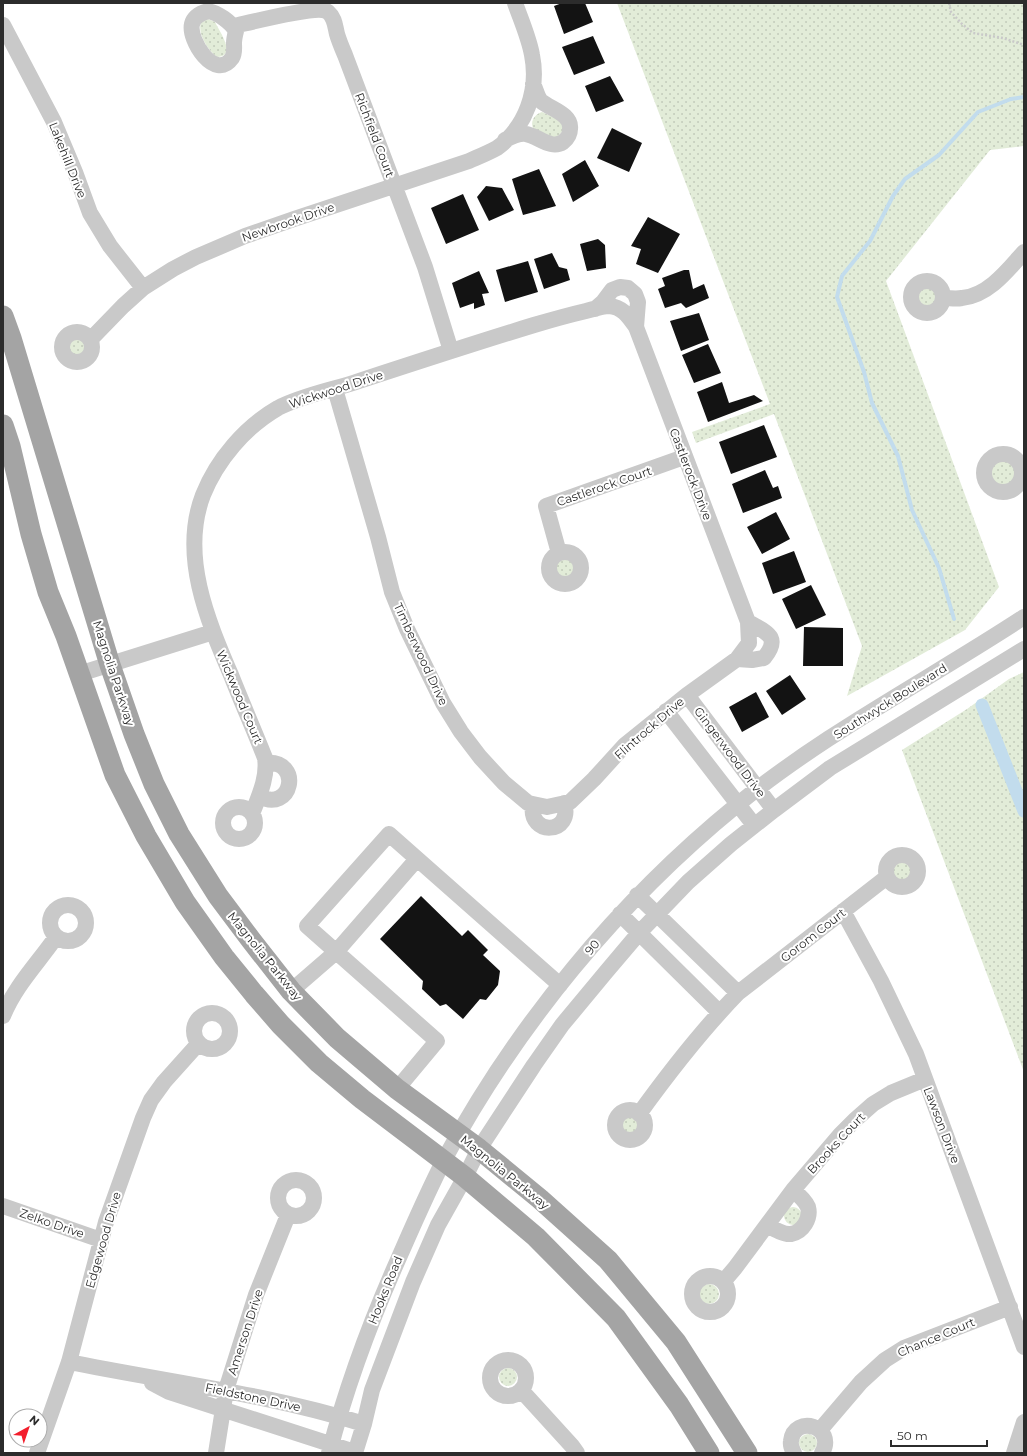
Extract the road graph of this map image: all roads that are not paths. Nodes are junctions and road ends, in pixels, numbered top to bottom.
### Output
1 (515, 3) edge
2 (3, 25) edge
3 (234, 26) dead end
4 (533, 84) junction
5 (505, 140) junction
6 (394, 185) junction
7 (1024, 252) edge
8 (143, 288) junction
9 (944, 298) dead end
10 (619, 308) joint
11 (595, 309) junction
12 (3, 316) edge
13 (636, 326) junction
14 (7, 339) edge
15 (90, 340) dead end
16 (451, 351) junction
17 (335, 389) junction
18 (3, 425) edge
19 (684, 457) junction
20 (559, 553) dead end
21 (1024, 617) edge
22 (748, 622) junction
23 (213, 632) junction
24 (749, 643) joint
25 (1024, 648) edge
26 (737, 659) junction
27 (110, 666) junction
28 (79, 674) junction
29 (687, 695) junction
30 (666, 711) junction
31 (816, 747) junction
32 (266, 763) junction
33 (830, 768) junction
34 (758, 789) junction
35 (258, 796) junction
36 (564, 803) junction
37 (738, 805) junction
38 (540, 806) junction
39 (774, 810) junction
40 (252, 814) dead end
41 (754, 825) junction
42 (417, 859) junction
43 (887, 877) dead end
44 (637, 895) junction
45 (844, 911) junction
46 (620, 914) junction
47 (656, 914) junction
48 (639, 933) junction
49 (56, 937) dead end
50 (336, 952) junction
51 (560, 985) junction
52 (291, 991) junction
53 (738, 993) junction
54 (719, 1012) junction
55 (3, 1016) edge
56 (199, 1043) dead end
57 (925, 1079) junction
58 (397, 1089) junction
59 (639, 1114) dead end
60 (458, 1135) junction
61 (479, 1149) junction
62 (443, 1162) junction
63 (465, 1178) junction
64 (793, 1190) junction
65 (3, 1206) edge
66 (288, 1215) dead end
67 (767, 1225) junction
68 (101, 1240) junction
69 (723, 1282) dead end
70 (1010, 1307) junction
71 (1024, 1347) edge
72 (69, 1362) junction
73 (140, 1376) junction
74 (226, 1390) junction
75 (521, 1390) dead end
76 (222, 1410) junction
77 (339, 1417) junction
78 (1024, 1422) edge
79 (364, 1424) junction
80 (820, 1430) junction
81 (330, 1449) edge
82 (1017, 1452) edge
83 (37, 1453) edge
84 (216, 1453) edge
85 (355, 1453) edge
86 (577, 1453) edge
87 (709, 1453) edge
88 (747, 1453) edge
89 (794, 1453) edge
90 (822, 1453) edge

1 - 4 street
2 - 8 street, Lakehill Drive
3 - 6 street, Richfield Court
4 - 5 street
4 - 5 street
5 - 6 street, Newbrook Drive
6 - 8 street, Newbrook Drive
6 - 16 street, Richfield Court
7 - 9 street
8 - 15 street, Newbrook Drive
10 - 11 street, Wickwood Drive
10 - 13 street, Castlerock Drive
11 - 13 street, Castlerock Drive
11 - 16 street, Wickwood Drive
12 - 14 main road, Magnolia Parkway
13 - 19 street, Castlerock Drive
14 - 27 main road, Magnolia Parkway
16 - 17 street, Wickwood Drive
17 - 23 street, Wickwood Drive
17 - 38 street, Timberwood Drive
18 - 28 main road
19 - 20 street, Castlerock Court
19 - 22 street, Castlerock Drive
21 - 31 street, Southwyck Boulevard
22 - 24 street, Castlerock Drive
22 - 26 street
23 - 27 street
23 - 32 street, Wickwood Court
24 - 26 street, Flintrock Drive
25 - 33 street
26 - 29 street, Flintrock Drive
27 - 28 street
27 - 52 main road, Magnolia Parkway
28 - 62 main road
29 - 30 street, Flintrock Drive
29 - 34 street, Gingerwood Drive
30 - 36 street, Flintrock Drive
30 - 37 street
31 - 33 street
31 - 34 street, Southwyck Boulevard
32 - 35 street, Wickwood Court
32 - 35 street
33 - 39 street
34 - 37 street, 90
34 - 39 street, Gingerwood Drive
35 - 40 street, Wickwood Court
36 - 38 street, Flintrock Drive
36 - 38 street
37 - 41 street
37 - 44 street, 90
39 - 41 street
41 - 47 street
42 - 50 street
42 - 50 street
42 - 51 street
43 - 45 street, Gorom Court
44 - 46 street, 90
44 - 47 street
45 - 53 street, Gorom Court
45 - 57 street, Lawson Drive
46 - 48 street
46 - 51 street, 90
47 - 48 street
47 - 53 street
48 - 54 street
48 - 61 street
49 - 55 street
50 - 52 street
50 - 58 street
51 - 60 street, 90
52 - 58 main road, Magnolia Parkway
53 - 54 street, Gorom Court
54 - 59 street, Gorom Court
56 - 68 street, Edgewood Drive
57 - 64 street, Brooks Court
57 - 70 street, Lawson Drive
58 - 60 main road, Magnolia Parkway
60 - 61 main road, Magnolia Parkway
60 - 62 street, Hooks Road
61 - 63 street, Hooks Road
61 - 88 main road, Magnolia Parkway
62 - 63 main road
62 - 77 street, Hooks Road
63 - 79 street, Hooks Road
63 - 87 main road
64 - 67 street, Brooks Court
64 - 67 street
65 - 68 street, Zelko Drive
66 - 74 street, Amerson Drive
67 - 69 street, Brooks Court
68 - 72 street, Edgewood Drive
70 - 71 street, Lawson Drive
70 - 80 street, Chance Court
72 - 73 street, Fieldstone Drive
72 - 83 street, Edgewood Drive
73 - 74 street, Fieldstone Drive
73 - 76 street, Fieldstone Drive
74 - 76 street, Amerson Drive
74 - 77 street, Fieldstone Drive
75 - 86 street
76 - 81 street, Fieldstone Drive
76 - 84 street, Amerson Drive
77 - 79 street, Fieldstone Drive
77 - 81 street, Hooks Road
78 - 82 street
79 - 85 street, Hooks Road
80 - 89 street
80 - 90 street
81 - 85 street, Fieldstone Drive

